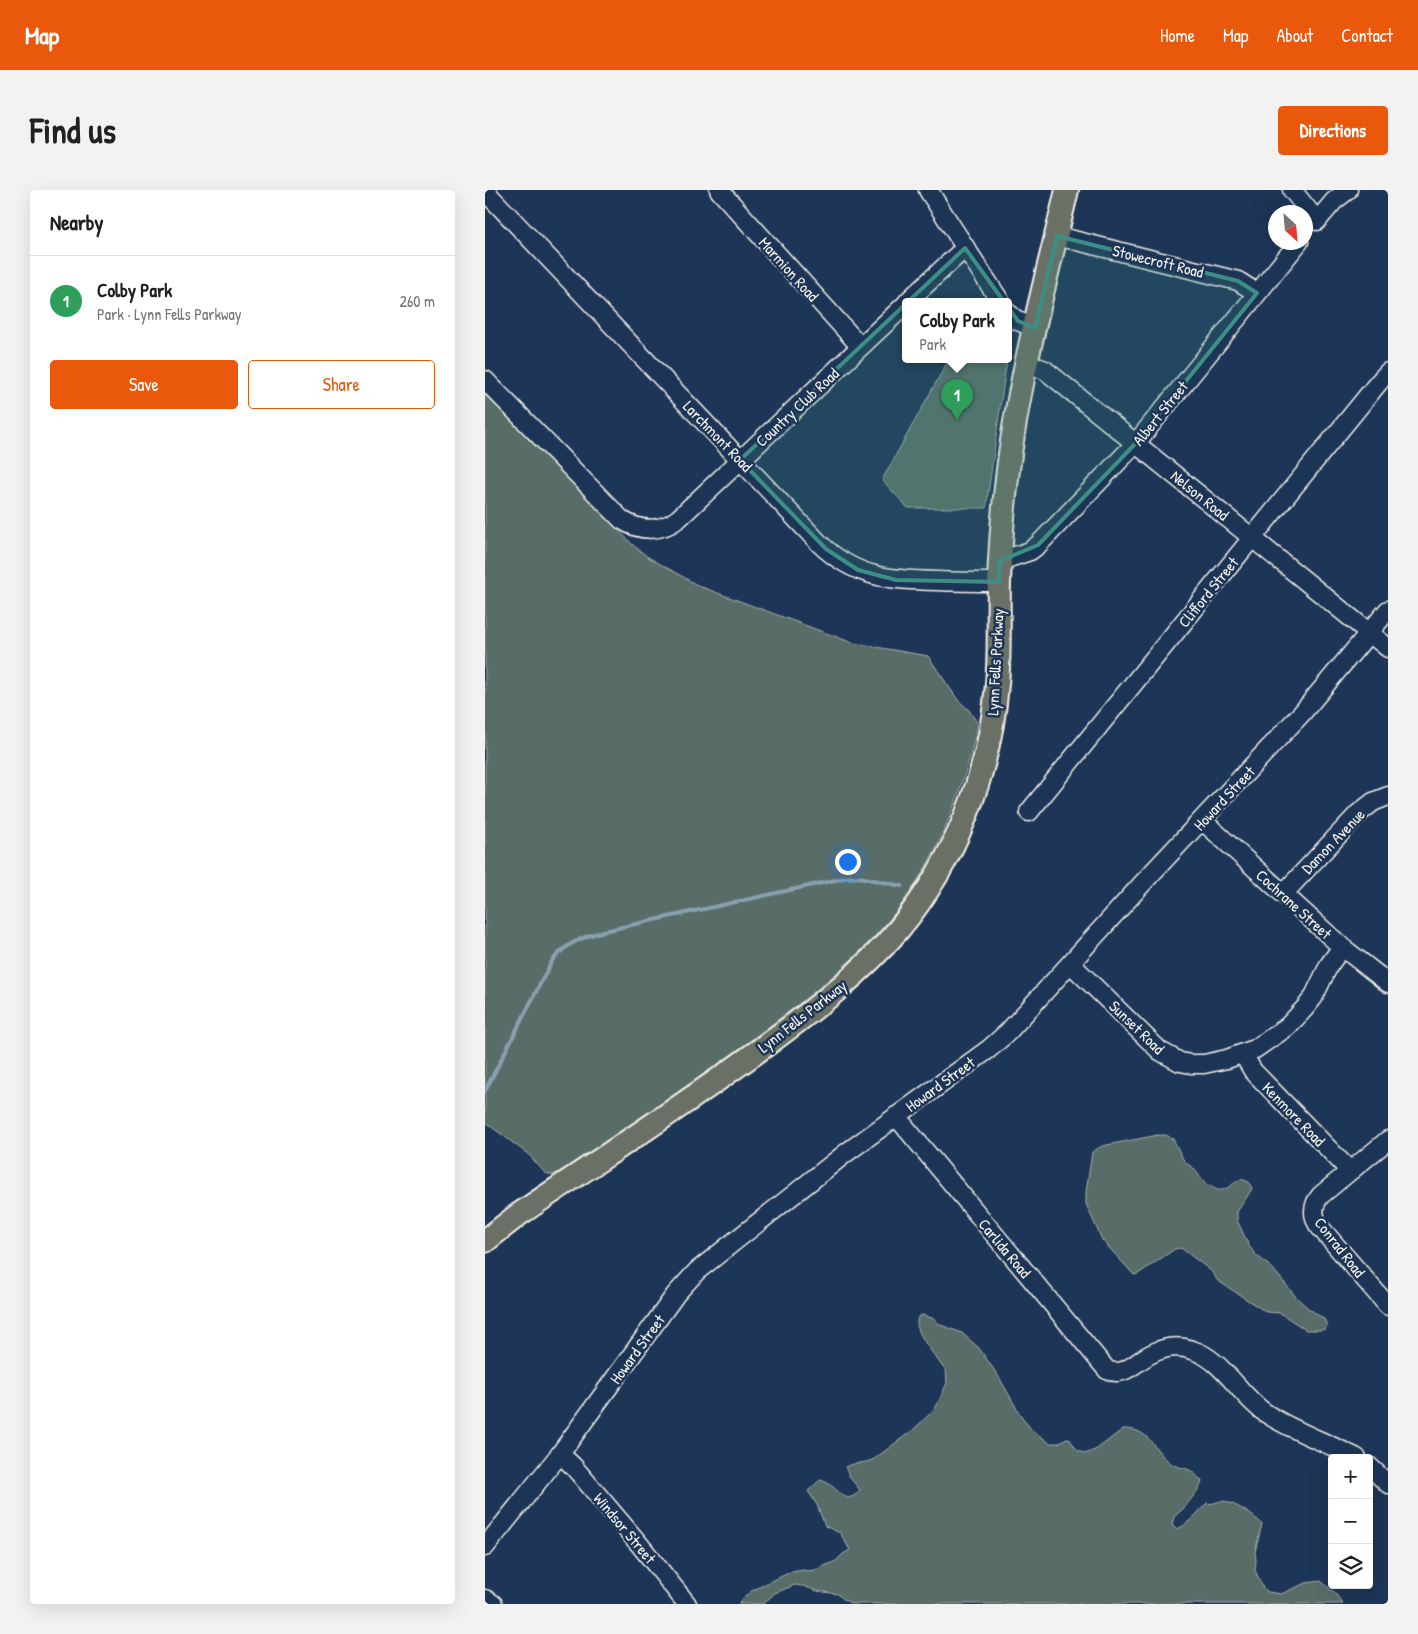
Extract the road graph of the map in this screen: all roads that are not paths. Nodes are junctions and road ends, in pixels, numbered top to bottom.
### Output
1 (485, 190) edge
2 (719, 190) edge
3 (928, 190) edge
4 (1067, 190) edge
5 (1292, 190) edge
6 (1348, 190) edge
7 (1317, 221) junction
8 (1313, 226) edge
9 (1057, 236) junction
10 (965, 248) junction
11 (1292, 250) edge
12 (1257, 293) junction
13 (911, 298) edge
14 (999, 298) edge
15 (902, 307) edge
16 (1012, 317) edge
17 (1035, 328) junction
18 (860, 346) junction
19 (1027, 363) junction
20 (1388, 372) edge
21 (485, 380) edge
22 (1136, 444) junction
23 (740, 460) junction
24 (1252, 537) junction
25 (1000, 572) junction
26 (1388, 610) edge
27 (1370, 632) junction
28 (1388, 648) edge
29 (1388, 796) edge
30 (1029, 812) dead end
31 (1203, 821) junction
32 (1283, 894) junction
33 (1342, 947) junction
34 (1071, 964) junction
35 (1388, 984) edge
36 (1243, 1054) junction
37 (896, 1116) junction
38 (1388, 1140) edge
39 (1350, 1171) junction
40 (485, 1241) edge
41 (1388, 1306) edge
42 (560, 1454) junction
43 (1349, 1454) edge
44 (1373, 1470) edge
45 (1388, 1484) edge
46 (485, 1546) edge
47 (485, 1599) edge
48 (493, 1604) edge
49 (687, 1604) edge

1 - 23 street, Larchmont Road
2 - 18 street, Marmion Road
3 - 10 street
4 - 9 main road, Lynn Fells Parkway
5 - 7 street
6 - 7 street
7 - 8 street
9 - 12 street, Stowecroft Road
9 - 17 main road, Lynn Fells Parkway
10 - 13 street, Country Club Road
10 - 14 street
11 - 12 street, Albert Street
12 - 22 street, Albert Street
15 - 18 street, Country Club Road
16 - 17 street
17 - 19 main road, Lynn Fells Parkway
18 - 23 street, Country Club Road
19 - 22 street, Nelson Road
19 - 25 main road, Lynn Fells Parkway
20 - 24 street, Clifford Street
21 - 23 street, Country Club Road
22 - 24 street, Nelson Road
22 - 25 street, Albert Street
23 - 25 street, Larchmont Road
24 - 27 street, Nelson Road
24 - 30 street, Clifford Street
25 - 40 main road, Lynn Fells Parkway
26 - 27 street, Howard Street
27 - 28 street, Nelson Road
27 - 31 street, Howard Street
29 - 32 street, Damon Avenue
31 - 32 street, Cochrane Street
31 - 34 street, Howard Street
32 - 33 street, Cochrane Street
33 - 35 street, Cochrane Street
33 - 36 street, Sunset Road
34 - 36 street, Sunset Road
34 - 37 street, Howard Street
36 - 39 street, Kenmore Road
37 - 42 street, Howard Street
37 - 43 street, Carlida Road
38 - 39 street
39 - 41 street, Conrad Road
42 - 46 street, Howard Street
42 - 49 street, Windsor Street
44 - 45 street
47 - 48 street

